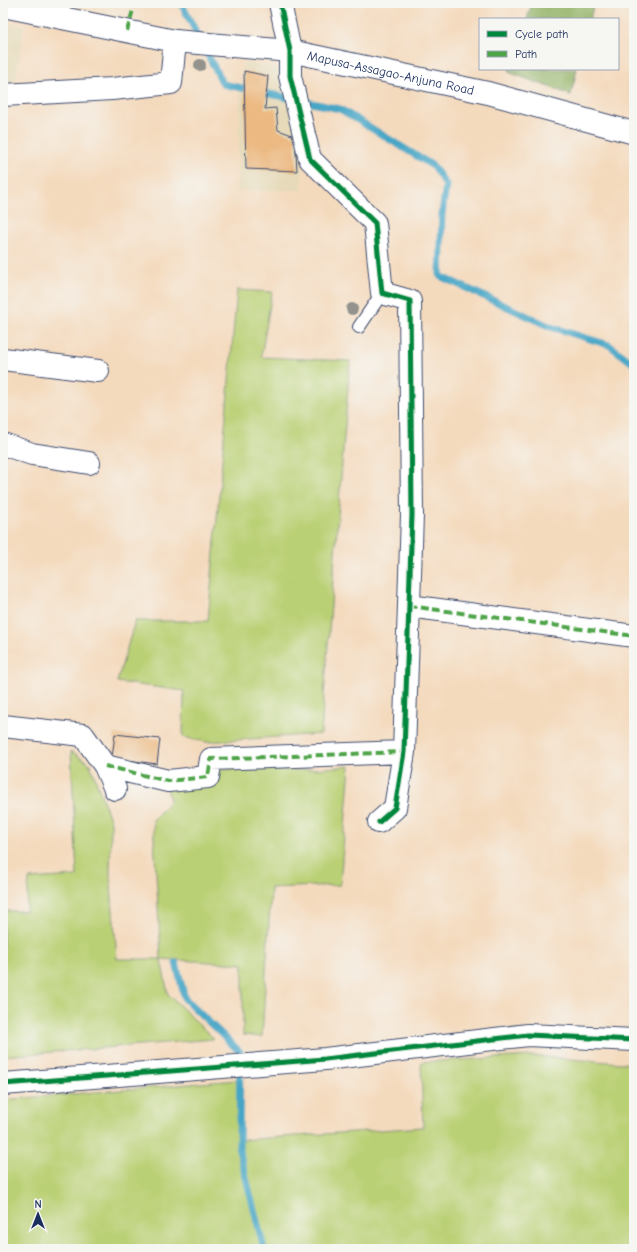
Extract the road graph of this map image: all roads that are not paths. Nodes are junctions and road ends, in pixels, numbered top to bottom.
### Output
1 (280, 3) edge
2 (3, 6) edge
3 (174, 40) junction
4 (290, 51) junction
5 (3, 95) edge
6 (634, 133) edge
7 (382, 293) junction
8 (360, 327) dead end
9 (3, 359) edge
10 (98, 370) dead end
11 (3, 444) edge
12 (89, 463) dead end
13 (409, 606) junction
14 (634, 636) edge
15 (3, 726) edge
16 (404, 752) junction
17 (105, 766) junction
18 (115, 789) dead end
19 (379, 822) dead end
20 (634, 1040) edge
21 (3, 1084) edge

1 - 4 street
2 - 3 street, Mapusa-Assagao-Anjuna Road
3 - 4 street, Mapusa-Assagao-Anjuna Road
3 - 5 street
4 - 6 street, Mapusa-Assagao-Anjuna Road
4 - 7 street
7 - 8 lane
7 - 13 street
9 - 10 street
11 - 12 street
13 - 14 street
13 - 16 street
15 - 17 street
16 - 17 street
16 - 19 street
17 - 18 street
20 - 21 street

